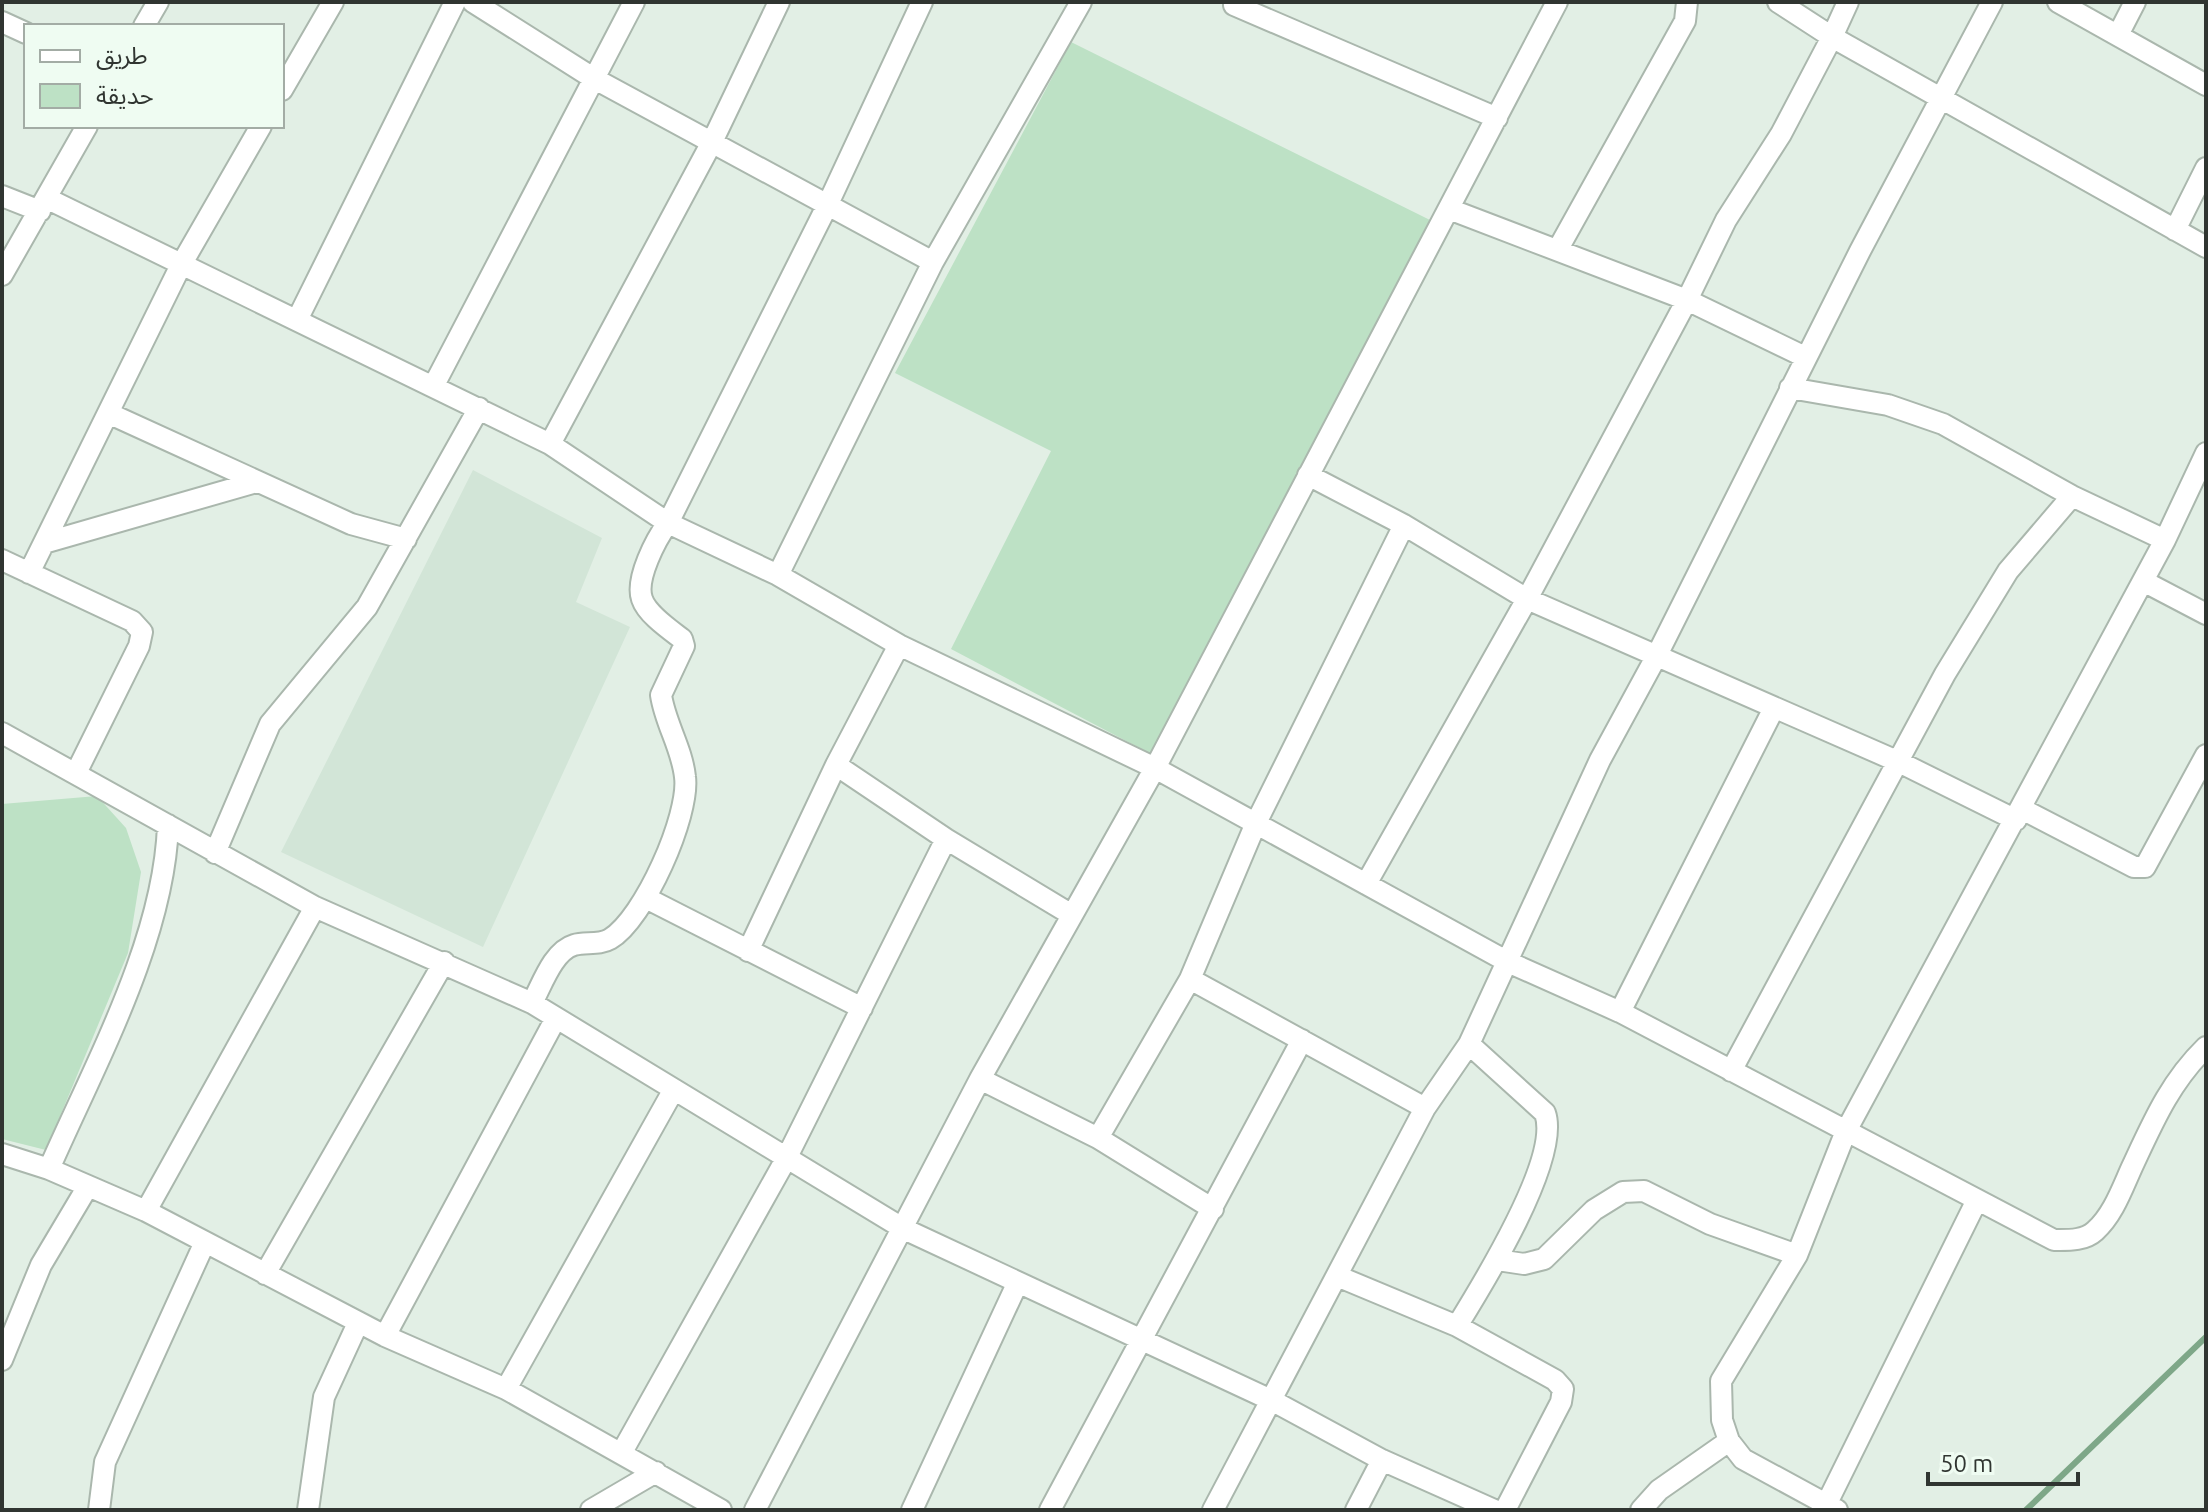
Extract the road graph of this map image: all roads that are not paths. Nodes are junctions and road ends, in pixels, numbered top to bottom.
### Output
1 (158, 2) edge
2 (333, 2) edge
3 (455, 2) edge
4 (473, 2) edge
5 (634, 2) edge
6 (779, 2) edge
7 (922, 2) edge
8 (1081, 2) edge
9 (1557, 2) edge
10 (1687, 2) edge
11 (1778, 2) edge
12 (1848, 2) edge
13 (1992, 2) edge
14 (2058, 2) edge
15 (2135, 2) edge
16 (1234, 5) dead end
17 (2, 22) edge
18 (145, 24) edge
19 (24, 32) edge
20 (2118, 35) junction
21 (1832, 37) junction
22 (593, 78) junction
23 (2206, 85) edge
24 (284, 87) edge
25 (1941, 98) junction
26 (1497, 118) junction
27 (86, 128) edge
28 (260, 128) edge
29 (712, 142) junction
30 (2206, 168) edge
31 (2, 196) edge
32 (43, 204) junction
33 (827, 206) junction
34 (1449, 209) junction
35 (2175, 230) junction
36 (2206, 247) edge
37 (1558, 249) junction
38 (933, 262) junction
39 (181, 265) junction
40 (2, 275) edge
41 (1687, 300) junction
42 (297, 320) junction
43 (1805, 357) junction
44 (434, 385) junction
45 (1790, 388) junction
46 (479, 408) junction
47 (108, 413) junction
48 (550, 444) junction
49 (2206, 453) edge
50 (1308, 475) junction
51 (256, 482) junction
52 (2072, 496) junction
53 (668, 523) junction
54 (1404, 525) junction
55 (406, 539) junction
56 (2165, 540) junction
57 (44, 543) junction
58 (2, 560) edge
59 (29, 573) junction
60 (778, 575) junction
61 (2143, 581) junction
62 (1527, 599) junction
63 (2206, 614) edge
64 (899, 645) junction
65 (1656, 657) junction
66 (1774, 708) junction
67 (2, 733) edge
68 (2206, 755) edge
69 (1899, 762) junction
70 (836, 765) junction
71 (1155, 768) junction
72 (77, 771) junction
73 (2019, 814) junction
74 (1256, 823) junction
75 (168, 825) junction
76 (946, 839) junction
77 (215, 853) junction
78 (1366, 884) junction
79 (646, 898) junction
80 (315, 907) junction
81 (1072, 915) junction
82 (748, 951) junction
83 (444, 962) junction
84 (1508, 962) junction
85 (1190, 979) junction
86 (532, 1003) junction
87 (862, 1008) junction
88 (1620, 1012) junction
89 (556, 1018) junction
90 (1302, 1040) junction
91 (1469, 1044) junction
92 (2206, 1047) edge
93 (1731, 1071) junction
94 (980, 1079) junction
95 (673, 1091) junction
96 (1425, 1108) junction
97 (1846, 1131) junction
98 (1098, 1138) junction
99 (2, 1154) edge
100 (786, 1159) junction
101 (49, 1169) junction
102 (88, 1186) junction
103 (1977, 1200) junction
104 (1213, 1209) junction
105 (146, 1211) junction
106 (904, 1229) junction
107 (205, 1242) junction
108 (1797, 1255) junction
109 (1497, 1260) junction
110 (265, 1274) junction
111 (1337, 1276) junction
112 (1017, 1284) junction
113 (358, 1323) junction
114 (1457, 1326) junction
115 (385, 1336) junction
116 (1143, 1343) junction
117 (2, 1360) edge
118 (506, 1389) junction
119 (1273, 1401) junction
120 (1729, 1441) junction
121 (622, 1452) junction
122 (1382, 1460) junction
123 (656, 1472) junction
124 (1832, 1508) edge
125 (99, 1510) edge
126 (308, 1510) edge
127 (591, 1510) edge
128 (721, 1510) edge
129 (755, 1510) edge
130 (912, 1510) edge
131 (1050, 1510) edge
132 (1213, 1510) edge
133 (1356, 1510) edge
134 (1494, 1510) edge
135 (1505, 1510) edge
136 (1641, 1510) edge

1 - 18 street
2 - 24 street
3 - 42 street
4 - 22 street
5 - 22 street
6 - 29 street
7 - 33 street
8 - 38 street
9 - 26 street
10 - 37 street
11 - 21 street
12 - 21 street
13 - 25 street
14 - 20 street
15 - 20 street
16 - 26 street
17 - 19 street
20 - 23 street
21 - 25 street
21 - 41 street
22 - 29 street
22 - 44 street
25 - 35 street
25 - 43 street
26 - 34 street
27 - 32 street
28 - 39 street
29 - 33 street
29 - 48 street
30 - 35 street
31 - 32 street
32 - 39 street
32 - 40 street
33 - 38 street
33 - 53 street
34 - 37 street
34 - 50 street
35 - 36 street
37 - 41 street
38 - 60 street
39 - 42 street
39 - 47 street
41 - 43 street
41 - 62 street
42 - 44 street
43 - 45 street
44 - 46 street
45 - 52 street
45 - 65 street
46 - 48 street
46 - 55 street
47 - 51 street
47 - 57 street
48 - 53 street
49 - 56 street
50 - 54 street
50 - 71 street
51 - 55 street
51 - 57 street
52 - 56 street
52 - 69 street
53 - 60 street
53 - 79 street
54 - 62 street
54 - 74 street
55 - 77 street
56 - 61 street
57 - 59 street
58 - 59 street
59 - 72 street
60 - 64 street
61 - 63 street
61 - 73 street
62 - 65 street
62 - 78 street
64 - 70 street
64 - 71 street
65 - 66 street
65 - 84 street
66 - 69 street
66 - 88 street
67 - 72 street
68 - 73 street
69 - 73 street
69 - 93 street
70 - 76 street
70 - 82 street
71 - 74 street
71 - 81 street
72 - 75 street
73 - 97 street
74 - 78 street
74 - 85 street
75 - 77 street
75 - 101 street
76 - 81 street
76 - 87 street
77 - 80 street
78 - 84 street
79 - 82 street
79 - 86 street
80 - 83 street
80 - 105 street
81 - 94 street
82 - 87 street
83 - 86 street
83 - 110 street
84 - 88 street
84 - 91 street
85 - 90 street
85 - 98 street
86 - 89 street
87 - 100 street
88 - 93 street
89 - 95 street
89 - 115 street
90 - 96 street
90 - 104 street
91 - 96 street
91 - 109 street
92 - 103 street
93 - 97 street
94 - 98 street
94 - 106 street
95 - 100 street
95 - 118 street
96 - 111 street
97 - 103 street
97 - 108 street
98 - 104 street
99 - 101 street
100 - 106 street
100 - 121 street
101 - 102 street
102 - 105 street
102 - 117 street
103 - 124 street
104 - 116 street
105 - 107 street
106 - 112 street
106 - 129 street
107 - 110 street
107 - 125 street
108 - 109 street
108 - 120 street
109 - 114 street
110 - 113 street
111 - 114 street
111 - 119 street
112 - 116 street
112 - 130 street
113 - 115 street
113 - 126 street
114 - 135 street
115 - 118 street
116 - 119 street
116 - 131 street
118 - 121 street
119 - 122 street
119 - 132 street
120 - 124 street
120 - 136 street
121 - 123 street
122 - 133 street
122 - 134 street
123 - 127 street
123 - 128 street

